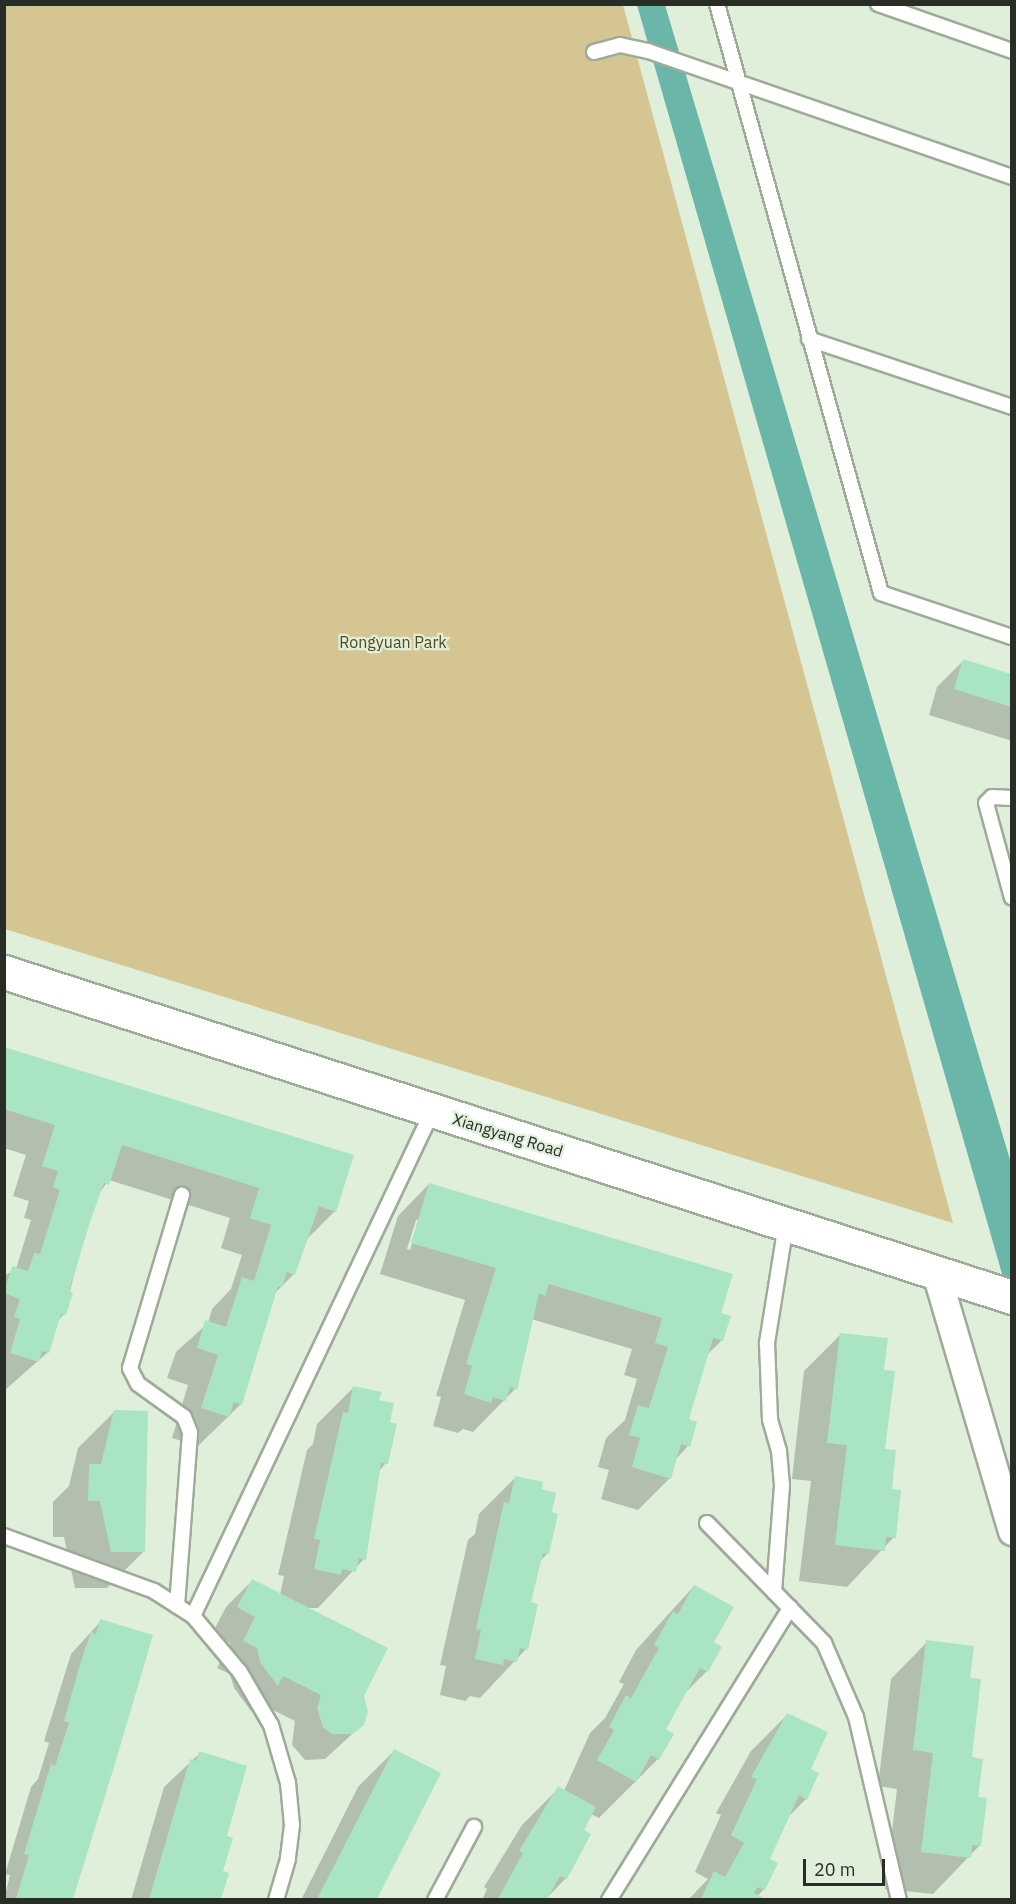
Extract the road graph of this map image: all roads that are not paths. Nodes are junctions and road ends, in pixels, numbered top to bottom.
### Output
1 (717, 4) edge
2 (878, 4) edge
3 (1011, 51) edge
4 (594, 52) dead end
5 (738, 82) junction
6 (1011, 177) edge
7 (809, 339) junction
8 (1011, 407) edge
9 (1011, 637) edge
10 (1011, 798) edge
11 (1011, 898) edge
12 (4, 972) edge
13 (432, 1112) junction
14 (182, 1195) dead end
15 (786, 1222) junction
16 (936, 1273) junction
17 (1005, 1295) edge
18 (707, 1523) dead end
19 (1011, 1531) edge
20 (4, 1536) edge
21 (774, 1592) junction
22 (177, 1606) junction
23 (790, 1608) junction
24 (193, 1616) junction
25 (474, 1827) dead end
26 (276, 1899) edge
27 (435, 1899) edge
28 (609, 1899) edge
29 (899, 1899) edge

1 - 5 lane
2 - 3 lane
4 - 5 lane
5 - 6 lane
5 - 7 lane
7 - 8 lane
7 - 9 lane
10 - 11 lane
12 - 13 street, Xiangyang Road
13 - 15 street, Xiangyang Road
13 - 24 lane
14 - 22 lane
15 - 16 street, Xiangyang Road
15 - 21 lane
16 - 17 street, Xiangyang Road
16 - 19 street
18 - 21 lane
20 - 22 lane
21 - 23 lane
22 - 24 lane
23 - 28 lane
23 - 29 lane
24 - 26 lane
25 - 27 lane

